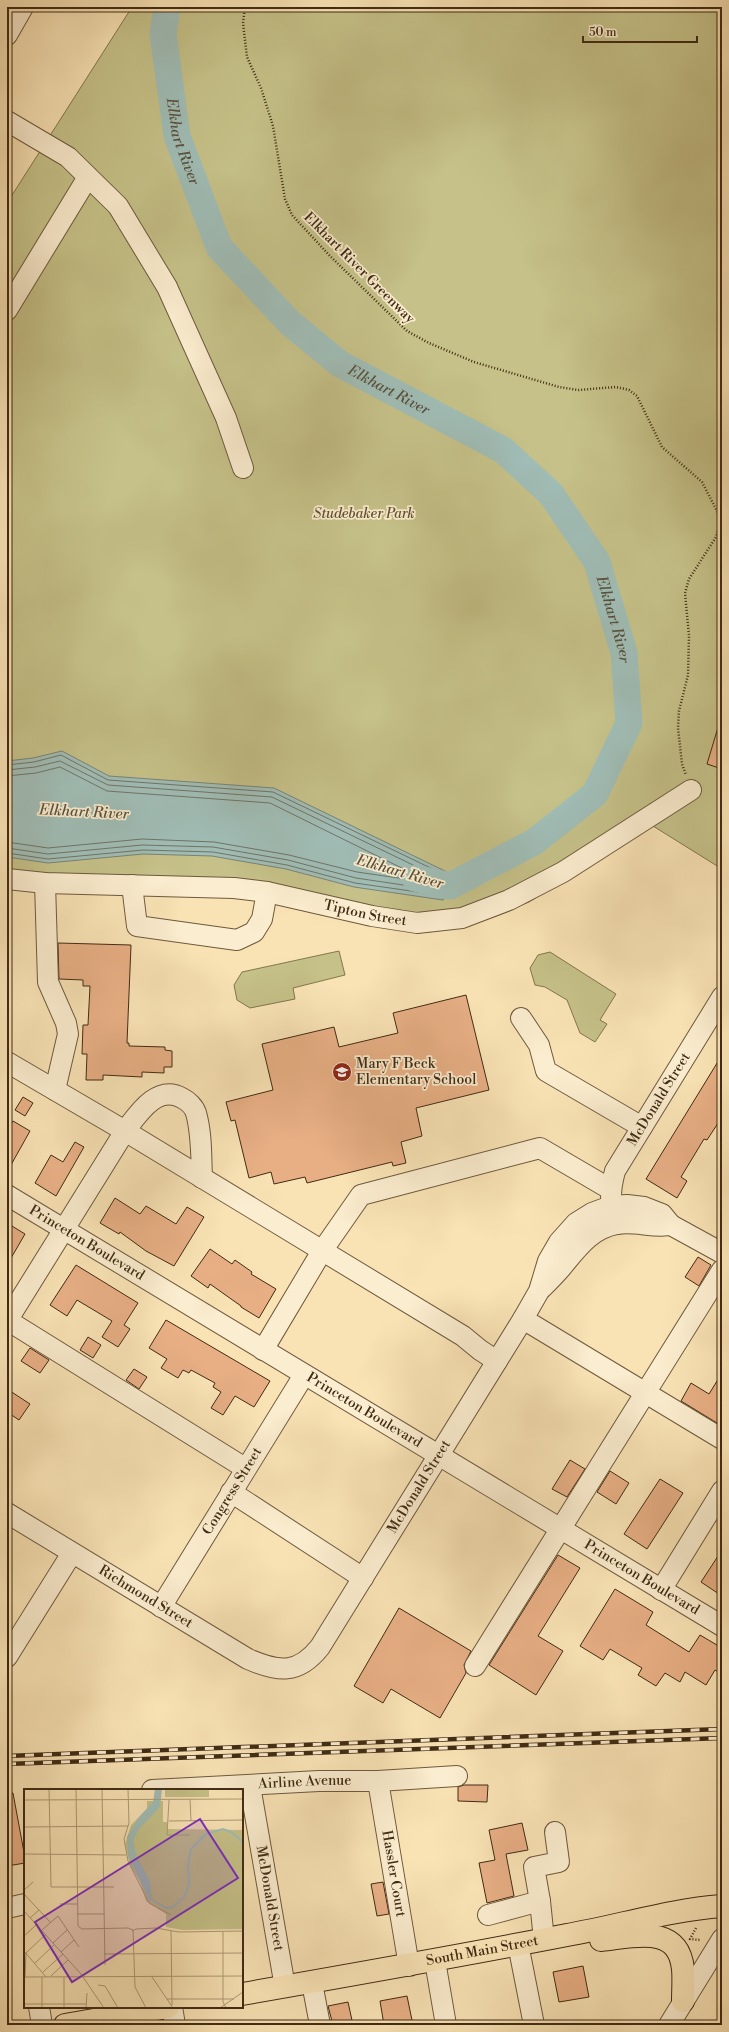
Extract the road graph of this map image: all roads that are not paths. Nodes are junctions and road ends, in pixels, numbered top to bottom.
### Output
1 (23, 7) edge
2 (7, 35) edge
3 (7, 122) edge
4 (88, 176) junction
5 (7, 310) edge
6 (243, 468) dead end
7 (691, 790) road end
8 (7, 879) edge
9 (45, 884) junction
10 (132, 885) junction
11 (267, 892) junction
12 (722, 997) edge
13 (521, 1018) dead end
14 (7, 1062) edge
15 (56, 1090) junction
16 (642, 1127) junction
17 (125, 1131) junction
18 (202, 1178) junction
19 (7, 1195) edge
20 (610, 1197) junction
21 (617, 1224) junction
22 (671, 1225) junction
23 (64, 1229) junction
24 (322, 1251) junction
25 (722, 1253) edge
26 (722, 1270) edge
27 (539, 1291) junction
28 (523, 1319) junction
29 (7, 1321) edge
30 (263, 1350) junction
31 (497, 1361) junction
32 (304, 1375) junction
33 (645, 1394) junction
34 (722, 1439) edge
35 (439, 1455) junction
36 (245, 1468) junction
37 (722, 1491) edge
38 (231, 1492) junction
39 (7, 1513) edge
40 (716, 1515) edge
41 (561, 1529) junction
42 (72, 1553) junction
43 (362, 1578) junction
44 (661, 1590) junction
45 (161, 1608) junction
46 (722, 1626) edge
47 (7, 1657) edge
48 (476, 1666) dead end
49 (288, 1669) joint
50 (457, 1776) dead end
51 (378, 1781) junction
52 (250, 1786) junction
53 (176, 1789) edge
54 (555, 1832) dead end
55 (540, 1902) junction
56 (24, 1904) edge
57 (722, 1906) edge
58 (7, 1908) edge
59 (488, 1915) dead end
60 (569, 1935) junction
61 (722, 1939) edge
62 (544, 1940) junction
63 (518, 1944) junction
64 (435, 1961) junction
65 (409, 1966) junction
66 (312, 1983) junction
67 (285, 1987) junction
68 (243, 1994) edge
69 (683, 2000) junction
70 (39, 2008) edge
71 (163, 2008) edge
72 (172, 2008) edge
73 (122, 2016) edge
74 (79, 2024) edge
75 (42, 2025) edge
76 (175, 2025) edge
77 (320, 2025) edge
78 (446, 2025) edge
79 (534, 2025) edge
80 (669, 2025) edge

1 - 2 street
3 - 4 street
4 - 5 street
4 - 6 street
7 - 11 street, Tipton Street
8 - 9 street, Tipton Street
9 - 10 street, Tipton Street
9 - 15 street
10 - 11 street, Tipton Street
10 - 11 street
12 - 16 street, McDonald Street
13 - 16 street
14 - 15 street
15 - 17 street
16 - 20 street, McDonald Street
17 - 18 street
17 - 18 street
17 - 23 street
18 - 24 street
19 - 23 street, Princeton Boulevard
20 - 21 street
20 - 22 street
20 - 24 street
20 - 27 street, McDonald Street
21 - 22 street
21 - 27 street, McDonald Street
22 - 25 street
23 - 29 street
23 - 30 street, Princeton Boulevard
24 - 30 street
24 - 31 street
26 - 33 street
27 - 28 street, McDonald Street
28 - 31 street, McDonald Street
28 - 33 street
29 - 36 street
30 - 32 street, Princeton Boulevard
31 - 35 street, McDonald Street
32 - 35 street, Princeton Boulevard
32 - 36 street, Congress Street
33 - 34 street
33 - 41 street
35 - 41 street, Princeton Boulevard
35 - 43 street, McDonald Street
36 - 38 street, Congress Street
37 - 40 street
38 - 43 street
38 - 45 street, Congress Street
39 - 42 street, Richmond Street
40 - 44 street
41 - 44 street, Princeton Boulevard
41 - 48 street
42 - 45 street, Richmond Street
42 - 47 street
43 - 49 street, McDonald Street
44 - 46 street, Princeton Boulevard
45 - 49 street, Richmond Street
50 - 51 street, Airline Avenue
51 - 52 street, Airline Avenue
51 - 65 street, Hassler Court
52 - 53 street, Airline Avenue
52 - 67 street, McDonald Street
54 - 55 street
55 - 59 street
55 - 62 street
56 - 58 street
57 - 60 main road, South Main Street
60 - 62 main road, South Main Street
60 - 69 main road
61 - 69 street
62 - 63 main road, South Main Street
63 - 64 main road, South Main Street
63 - 79 street
64 - 65 main road, South Main Street
64 - 78 street
65 - 66 main road, South Main Street
66 - 67 main road, South Main Street
66 - 77 street
67 - 68 main road, South Main Street
69 - 80 street
70 - 75 street
71 - 73 main road
72 - 76 street
73 - 74 main road

